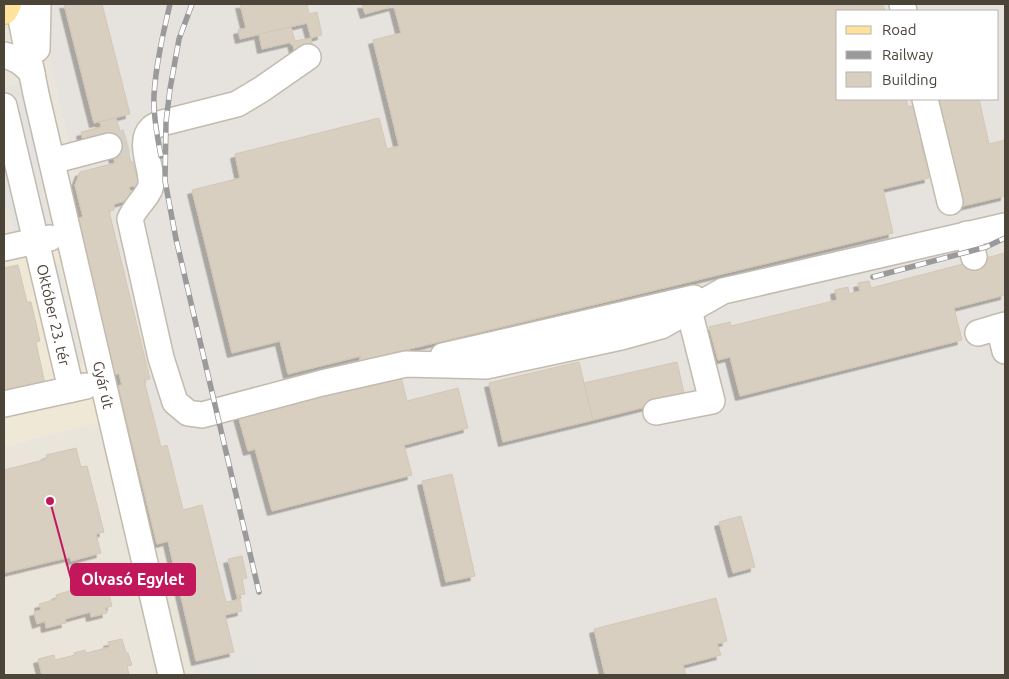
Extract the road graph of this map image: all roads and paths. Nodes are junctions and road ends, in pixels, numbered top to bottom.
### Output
1 (7, 4) edge
2 (18, 4) edge
3 (38, 4) edge
4 (4, 10) edge
5 (4, 55) edge
6 (308, 58) dead end
7 (34, 84) junction
8 (925, 100) edge
9 (4, 106) edge
10 (128, 141) junction
11 (52, 161) junction
12 (950, 202) dead end
13 (1005, 226) edge
14 (68, 234) junction
15 (35, 241) junction
16 (4, 248) edge
17 (723, 291) junction
18 (689, 310) junction
19 (994, 328) edge
20 (1005, 351) edge
21 (406, 364) junction
22 (103, 382) junction
23 (70, 389) junction
24 (4, 404) edge
25 (656, 412) dead end
26 (171, 675) edge

1 - 4 main road
2 - 7 street, Gyár út
3 - 7 street, Gyár út
5 - 7 street
6 - 10 street
7 - 11 street, Gyár út
8 - 12 street
9 - 15 street, Október 23. tér
10 - 11 street
10 - 21 street
11 - 14 street, Gyár út
13 - 17 street
14 - 15 street
14 - 22 street, Gyár út
15 - 16 street
15 - 23 street, Október 23. tér
17 - 18 street
17 - 21 street
18 - 21 street
18 - 25 street
19 - 20 street
22 - 23 street
22 - 26 street, Gyár út
23 - 24 street

